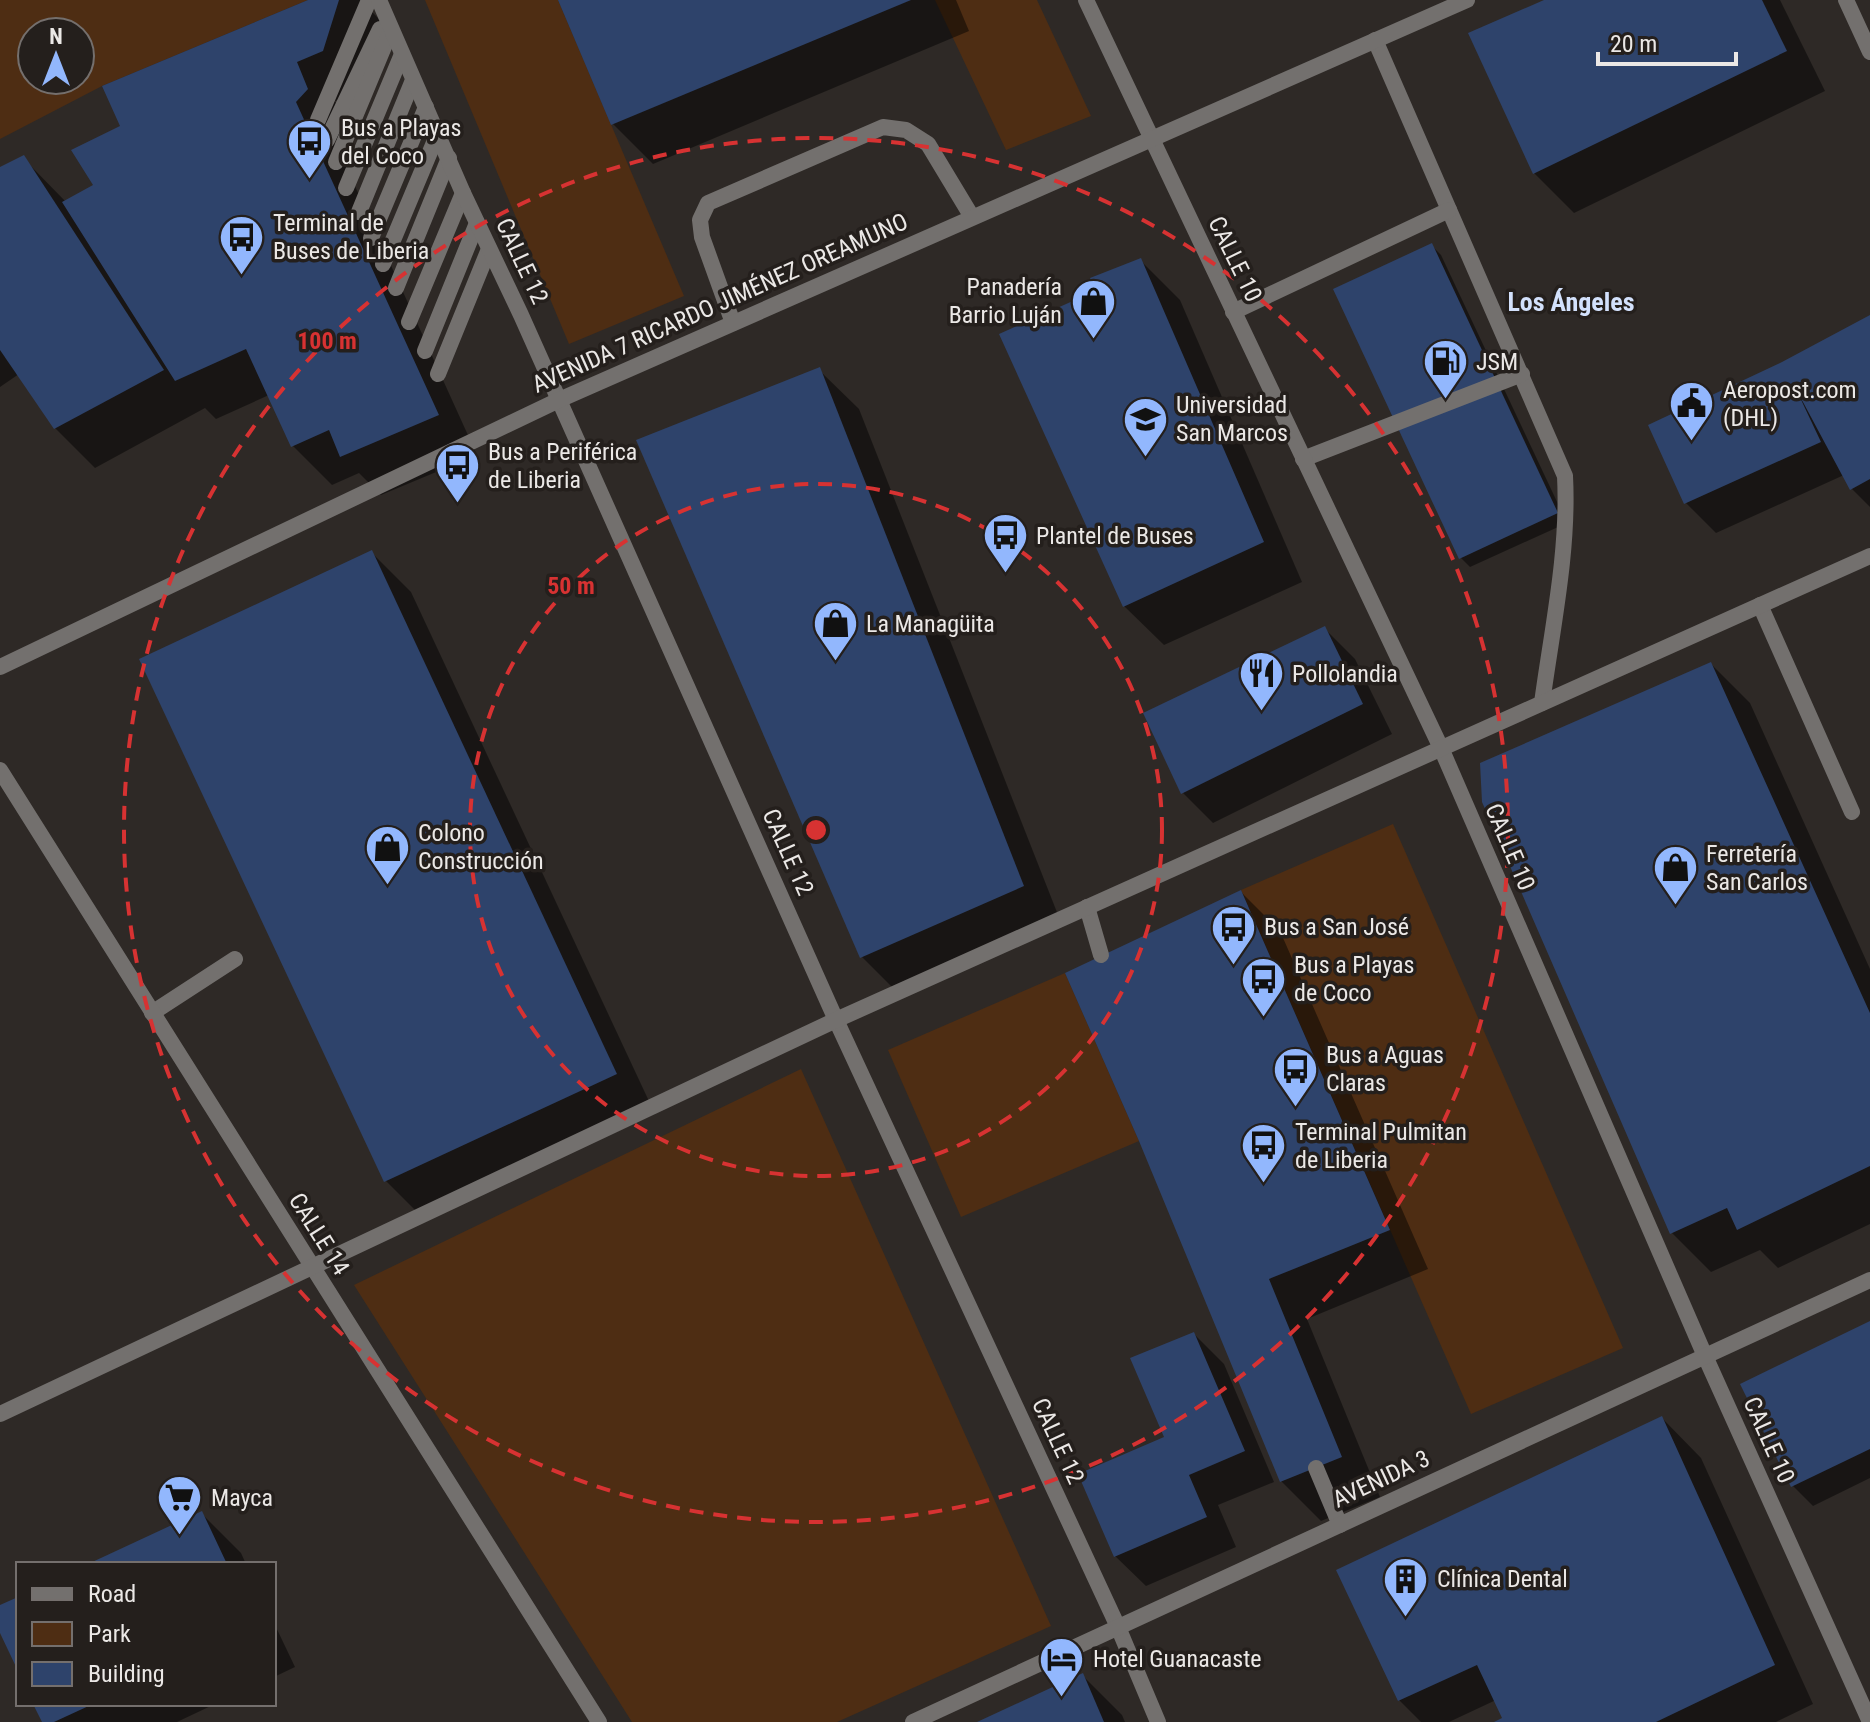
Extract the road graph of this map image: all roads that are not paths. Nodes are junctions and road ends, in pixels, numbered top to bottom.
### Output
1 (369, 0) edge
2 (379, 0) edge
3 (1086, 0) edge
4 (1467, 0) edge
5 (1846, 0) edge
6 (388, 23) junction
7 (1375, 40) junction
8 (1870, 52) edge
9 (402, 54) junction
10 (413, 80) junction
11 (426, 107) junction
12 (318, 120) dead end
13 (438, 133) junction
14 (1150, 138) junction
15 (327, 140) dead end
16 (449, 158) junction
17 (336, 162) dead end
18 (346, 188) dead end
19 (463, 193) junction
20 (1449, 210) junction
21 (359, 212) dead end
22 (972, 217) junction
23 (477, 223) junction
24 (371, 238) dead end
25 (489, 249) junction
26 (383, 264) dead end
27 (396, 288) dead end
28 (1233, 312) junction
29 (409, 322) dead end
30 (733, 323) junction
31 (425, 351) dead end
32 (438, 374) dead end
33 (1522, 374) junction
34 (559, 400) junction
35 (1303, 459) junction
36 (1870, 556) edge
37 (1760, 605) junction
38 (0, 667) edge
39 (1542, 703) junction
40 (1441, 748) junction
41 (0, 770) edge
42 (1852, 812) dead end
43 (1087, 907) junction
44 (1101, 955) dead end
45 (235, 959) dead end
46 (152, 1013) junction
47 (836, 1020) junction
48 (311, 1267) junction
49 (1870, 1280) edge
50 (1705, 1356) junction
51 (0, 1414) edge
52 (1316, 1468) dead end
53 (1340, 1525) junction
54 (1118, 1627) junction
55 (599, 1722) edge
56 (913, 1722) edge
57 (1158, 1722) edge
58 (1870, 1722) edge

1 - 12 street
2 - 6 street, CALLE 12
3 - 14 street, CALLE 10
4 - 7 street, AVENIDA 7 RICARDO JIMÉNEZ OREAMUNO
5 - 8 street
6 - 9 street, CALLE 12
6 - 15 street
6 - 17 street
7 - 14 street, AVENIDA 7 RICARDO JIMÉNEZ OREAMUNO
7 - 20 street
9 - 10 street, CALLE 12
9 - 18 street
10 - 11 street, CALLE 12
10 - 21 street
11 - 13 street, CALLE 12
11 - 24 street
13 - 16 street, CALLE 12
13 - 26 street
14 - 22 street, AVENIDA 7 RICARDO JIMÉNEZ OREAMUNO
14 - 28 street, CALLE 10
16 - 19 street, CALLE 12
16 - 27 street
19 - 23 street, CALLE 12
19 - 29 street
20 - 28 street
20 - 33 street
22 - 30 street, AVENIDA 7 RICARDO JIMÉNEZ OREAMUNO
22 - 30 street
23 - 25 street, CALLE 12
23 - 31 street
25 - 32 street
25 - 34 street, CALLE 12
28 - 35 street, CALLE 10
30 - 34 street, AVENIDA 7 RICARDO JIMÉNEZ OREAMUNO
33 - 35 street
33 - 39 street
34 - 38 street, AVENIDA 7 RICARDO JIMÉNEZ OREAMUNO
34 - 47 street, CALLE 12
35 - 40 street, CALLE 10
36 - 37 street
37 - 39 street
37 - 42 street
39 - 40 street
40 - 43 street
40 - 50 street, CALLE 10
41 - 46 street, CALLE 14
43 - 44 street
43 - 47 street
45 - 46 street
46 - 48 street, CALLE 14
47 - 48 street
47 - 54 street, CALLE 12
48 - 51 street
48 - 55 street, CALLE 14
49 - 50 street, AVENIDA 3
50 - 53 street, AVENIDA 3
50 - 58 street, CALLE 10
52 - 53 street
53 - 54 street, AVENIDA 3
54 - 56 street, AVENIDA 3
54 - 57 street, CALLE 12

